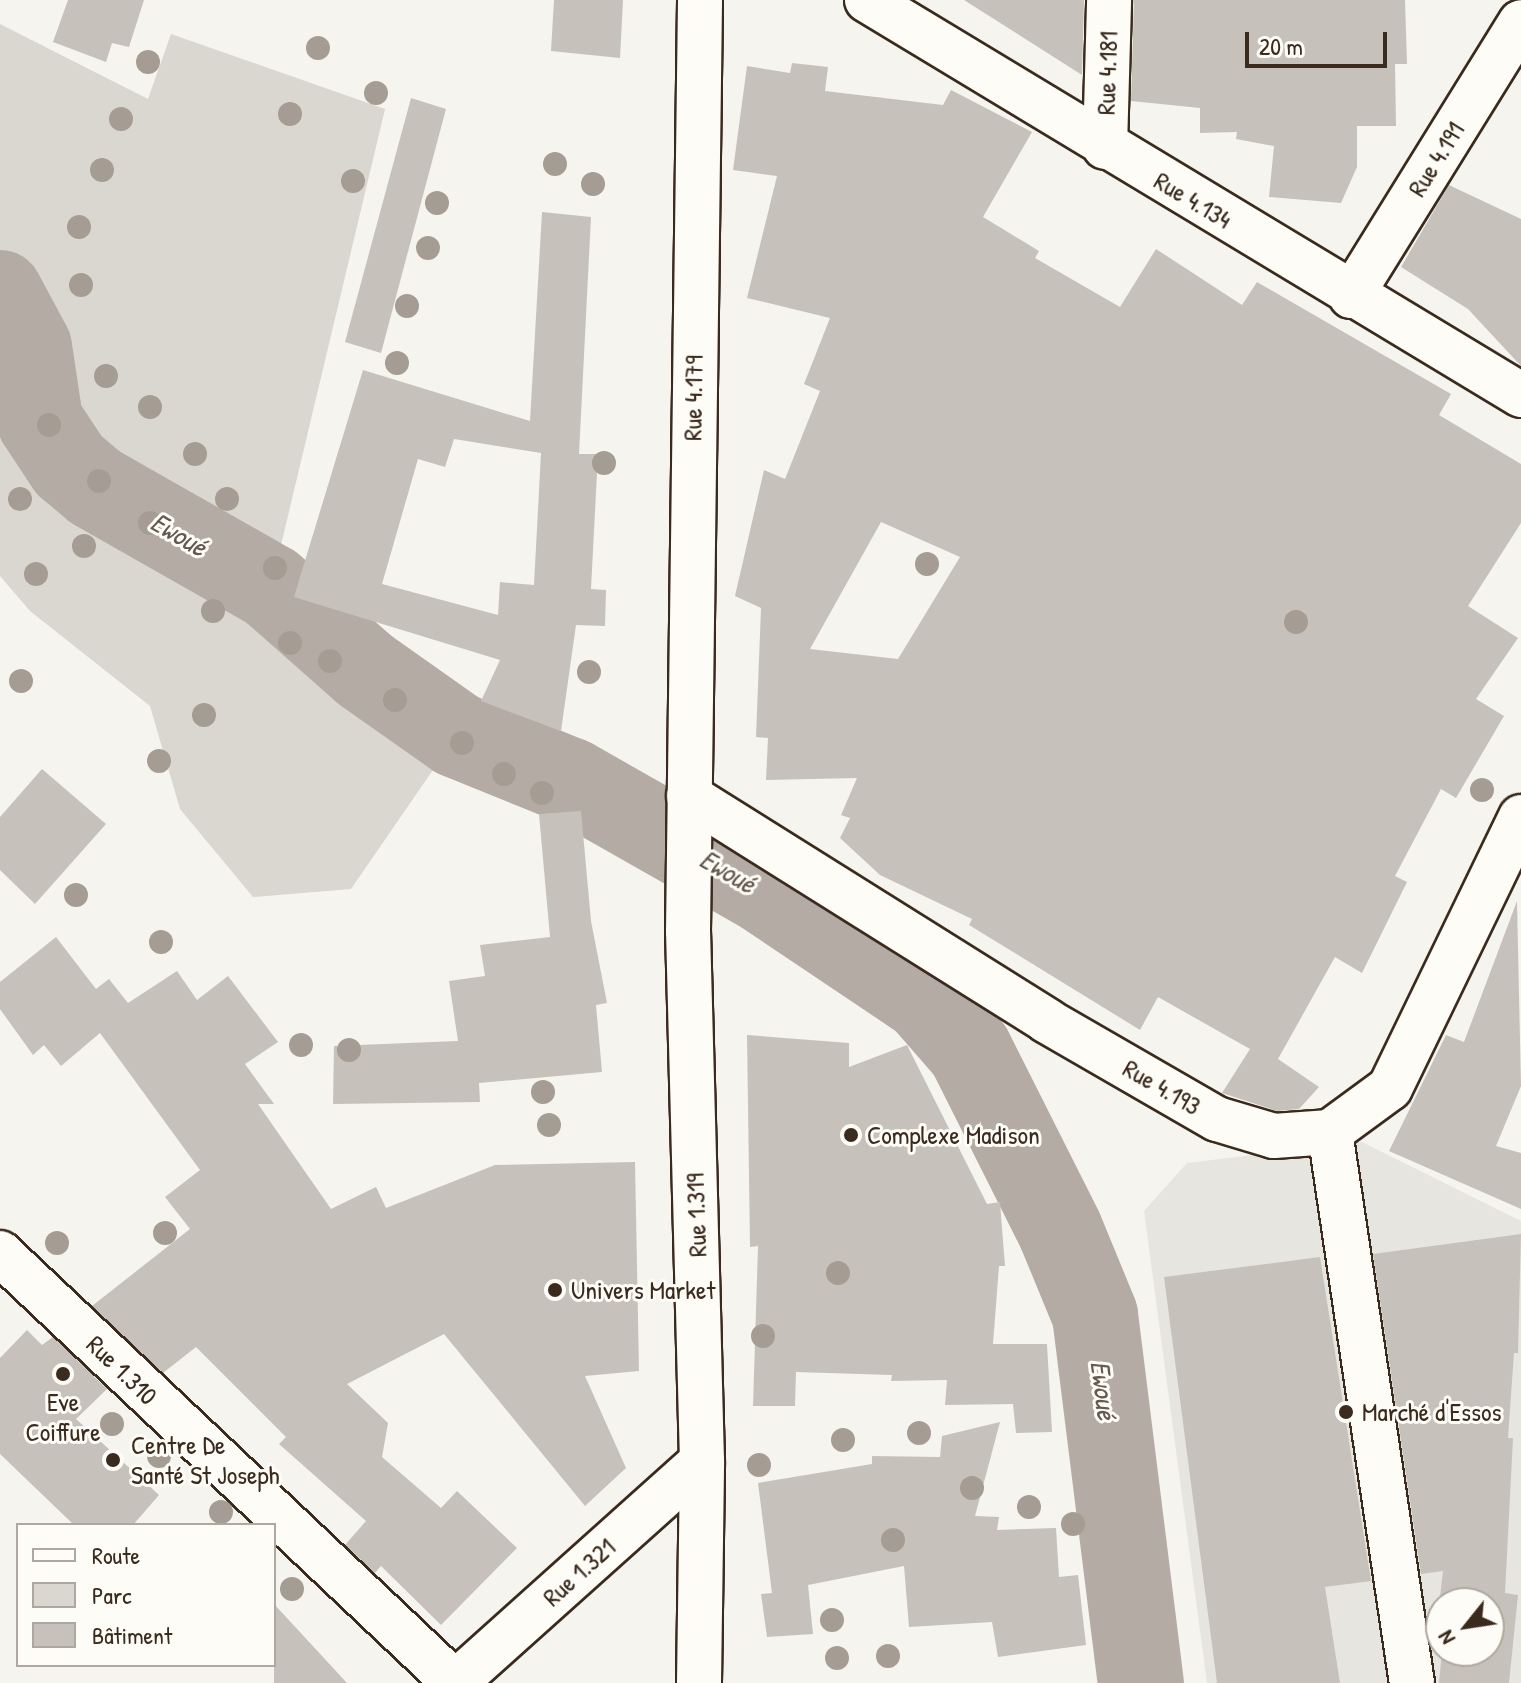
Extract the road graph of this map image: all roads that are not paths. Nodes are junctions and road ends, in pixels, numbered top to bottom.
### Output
1 (700, 0) edge
2 (867, 0) edge
3 (1109, 0) edge
4 (1497, 0) edge
5 (1521, 22) edge
6 (1499, 59) junction
7 (1105, 147) junction
8 (1351, 296) junction
9 (1521, 395) edge
10 (689, 796) junction
11 (1521, 817) edge
12 (1330, 1132) junction
13 (0, 1253) edge
14 (702, 1461) junction
15 (455, 1683) edge
16 (699, 1683) edge
17 (1412, 1683) edge

1 - 10 street, Rue 4.179
2 - 7 street, Rue 4.134
3 - 7 street, Rue 4.181
4 - 6 street
5 - 6 street, Rue 4.191
6 - 8 street, Rue 4.191
7 - 8 street, Rue 4.134
8 - 9 street, Rue 4.134
10 - 12 street, Rue 4.193
10 - 14 street, Rue 1.319
11 - 12 street
12 - 17 street
13 - 15 street, Rue 1.310
14 - 15 street, Rue 1.321
14 - 16 street, Rue 1.319

